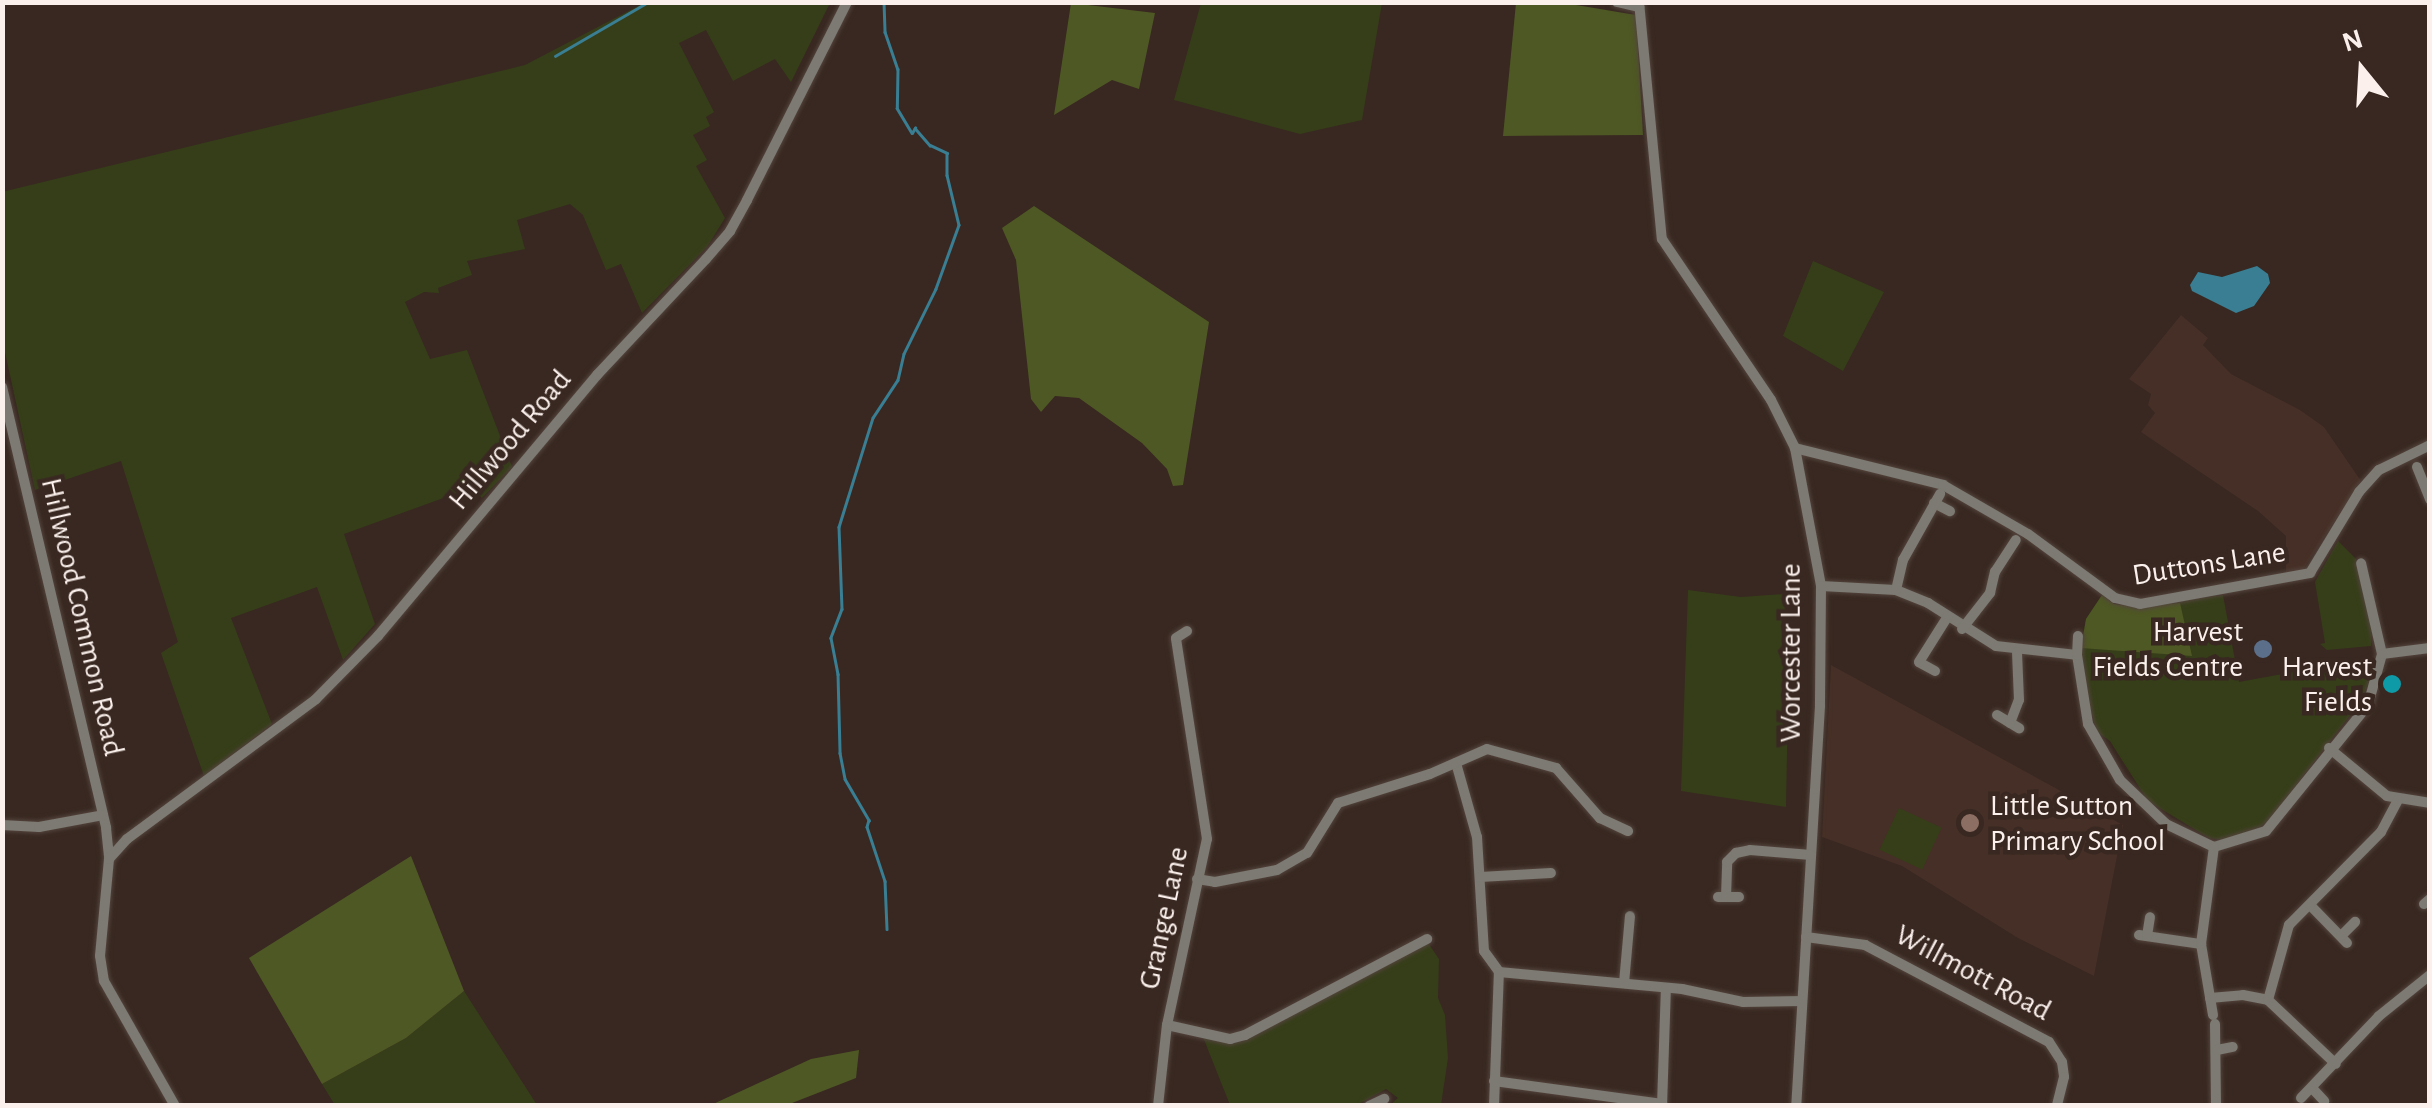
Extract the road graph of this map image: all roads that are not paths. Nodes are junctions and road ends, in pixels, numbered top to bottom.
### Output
1 (847, 2) edge
2 (1617, 2) edge
3 (1639, 4) edge
4 (2, 386) edge
5 (2430, 445) edge
6 (1796, 448) junction
7 (2418, 467) dead end
8 (2422, 486) junction
9 (2408, 490) dead end
10 (2430, 499) edge
11 (1950, 511) dead end
12 (2016, 547) dead end
13 (2367, 570) dead end
14 (1821, 586) junction
15 (1896, 590) junction
16 (1948, 616) junction
17 (1962, 629) junction
18 (1187, 631) dead end
19 (2078, 636) dead end
20 (2430, 648) edge
21 (2018, 652) junction
22 (2382, 654) junction
23 (2076, 655) junction
24 (1935, 671) dead end
25 (1996, 715) dead end
26 (2329, 748) junction
27 (1456, 763) junction
28 (2398, 800) junction
29 (2430, 803) edge
30 (102, 816) junction
31 (2, 826) edge
32 (106, 828) junction
33 (1628, 831) dead end
34 (127, 839) junction
35 (2214, 847) junction
36 (1811, 855) junction
37 (110, 859) junction
38 (1551, 873) dead end
39 (1480, 877) junction
40 (1197, 879) junction
41 (1739, 896) dead end
42 (2310, 904) junction
43 (1630, 916) dead end
44 (2150, 917) dead end
45 (2355, 922) dead end
46 (1615, 931) dead end
47 (1628, 932) junction
48 (1806, 937) junction
49 (1427, 938) dead end
50 (2201, 944) junction
51 (1499, 972) junction
52 (2430, 975) edge
53 (1624, 983) junction
54 (1666, 988) junction
55 (2210, 998) junction
56 (2268, 1000) junction
57 (1802, 1001) junction
58 (1166, 1026) junction
59 (2234, 1047) dead end
60 (2217, 1050) junction
61 (2336, 1064) junction
62 (1494, 1080) junction
63 (2312, 1088) junction
64 (2300, 1098) dead end
65 (1384, 1099) dead end
66 (2324, 1101) dead end
67 (1662, 1105) edge
68 (175, 1106) edge
69 (1158, 1106) edge
70 (1369, 1106) edge
71 (1494, 1106) edge
72 (1796, 1106) edge
73 (2057, 1106) edge
74 (2216, 1106) edge

1 - 34 street, Hillwood Road
2 - 3 street
3 - 6 street, Worcester Lane
4 - 30 street, Hillwood Common Road
5 - 6 street, Duttons Lane
6 - 14 street, Worcester Lane
7 - 8 street
8 - 9 street
8 - 10 street
11 - 15 street
12 - 17 street
13 - 22 street
14 - 15 street
14 - 36 street, Worcester Lane
15 - 16 street
16 - 17 street
16 - 24 street
17 - 21 street
18 - 40 street, Grange Lane
19 - 23 street
20 - 22 street
21 - 23 street
21 - 25 street
22 - 26 street
23 - 35 street
26 - 28 street
26 - 35 street
27 - 33 street
27 - 39 street
27 - 40 street
28 - 29 street
28 - 42 street
30 - 31 street
30 - 32 street, Hillwood Common Road
32 - 34 street
32 - 37 street, Hillwood Common Road
34 - 37 street, Hillwood Road
35 - 50 street
36 - 41 street
36 - 48 street, Worcester Lane
37 - 68 street, Hillwood Common Road
38 - 39 street
39 - 51 street
40 - 58 street, Grange Lane
42 - 45 street
42 - 56 street
43 - 47 street
44 - 50 street
46 - 47 street
47 - 53 street
48 - 57 street, Worcester Lane
48 - 73 street, Willmott Road
49 - 58 street
50 - 55 street
51 - 53 street
51 - 62 street
52 - 61 street
53 - 54 street
54 - 57 street
54 - 67 street
55 - 56 street
55 - 60 street
56 - 61 street
57 - 72 street, Worcester Lane
58 - 69 street, Grange Lane
59 - 60 street
60 - 74 street
61 - 63 street
62 - 67 street
62 - 71 street
63 - 64 street
63 - 66 street
65 - 70 street

